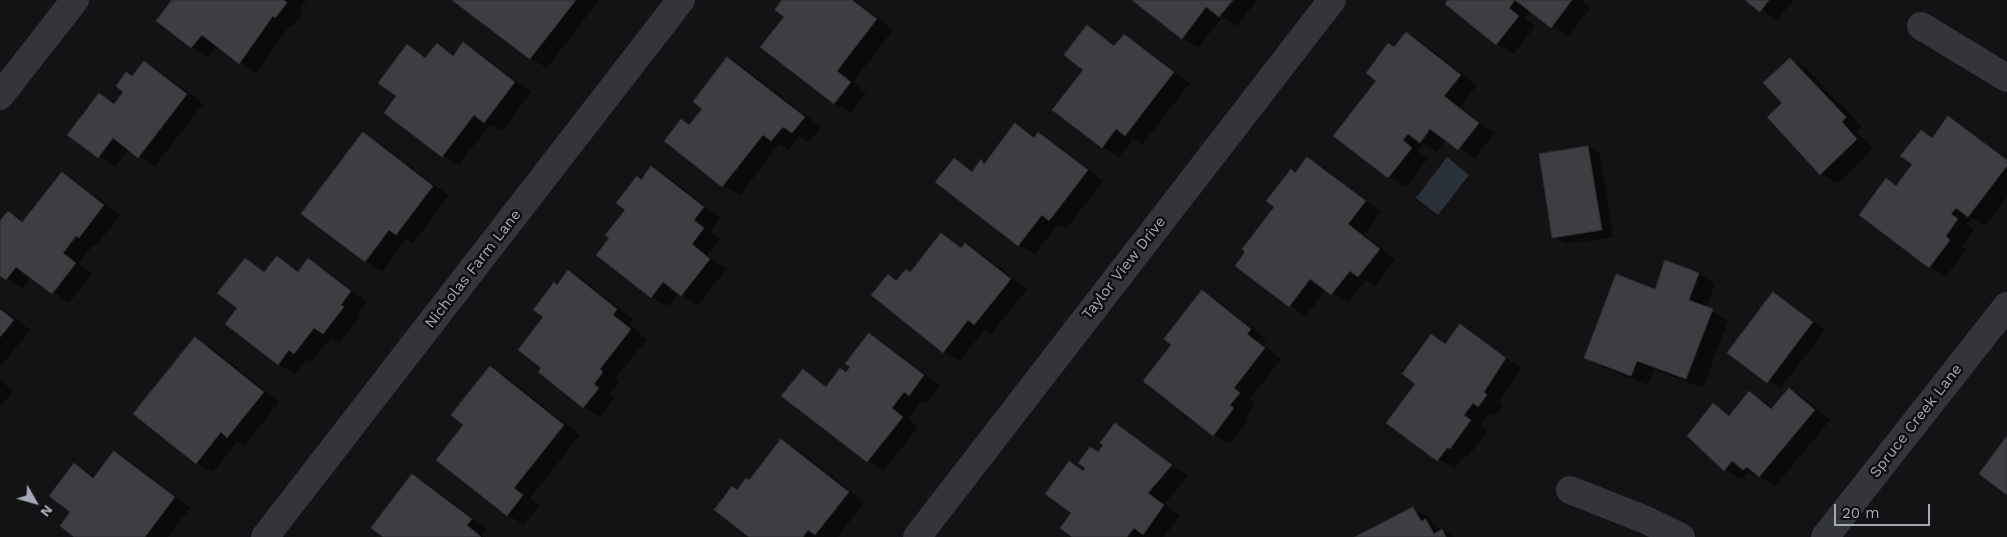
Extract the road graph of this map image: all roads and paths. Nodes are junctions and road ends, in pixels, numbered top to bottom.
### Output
1 (75, 0) edge
2 (681, 0) edge
3 (1332, 0) edge
4 (1921, 26) dead end
5 (2007, 78) edge
6 (0, 96) edge
7 (2007, 306) edge
8 (1570, 490) dead end
9 (265, 537) edge
10 (916, 537) edge
11 (1680, 537) edge
12 (1825, 537) edge

1 - 6 street
2 - 9 street, Nicholas Farm Lane
3 - 10 street, Taylor View Drive
4 - 5 street
7 - 12 street, Spruce Creek Lane
8 - 11 street

